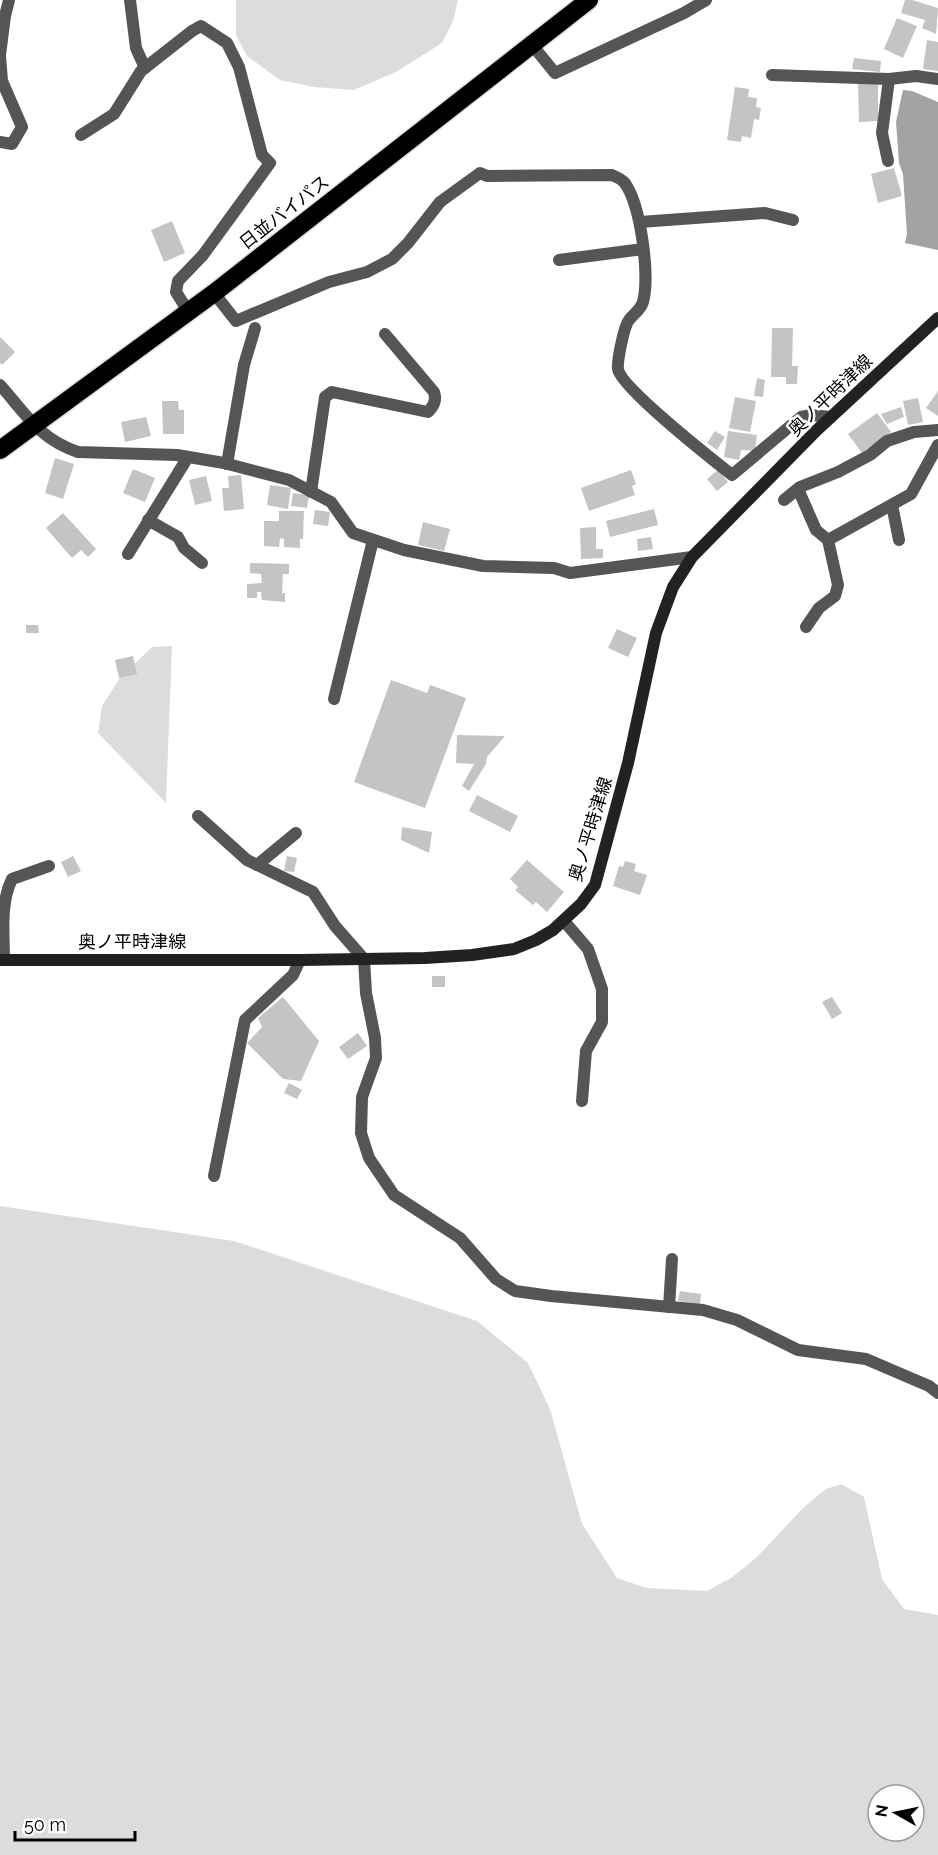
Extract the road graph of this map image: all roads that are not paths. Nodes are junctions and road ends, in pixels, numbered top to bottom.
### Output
1 (9, 0) edge
2 (130, 0) edge
3 (589, 0) edge
4 (706, 0) edge
5 (533, 46) junction
6 (0, 55) edge
7 (145, 68) junction
8 (772, 75) dead end
9 (889, 79) junction
10 (938, 79) edge
11 (81, 135) dead end
12 (0, 142) edge
13 (888, 161) dead end
14 (793, 220) dead end
15 (640, 222) junction
16 (643, 249) junction
17 (559, 260) dead end
18 (214, 293) junction
19 (188, 311) junction
20 (938, 318) edge
21 (255, 328) dead end
22 (385, 334) dead end
23 (0, 385) edge
24 (14, 400) junction
25 (0, 405) edge
26 (831, 417) junction
27 (33, 426) junction
28 (938, 430) edge
29 (938, 445) edge
30 (0, 450) edge
31 (188, 457) junction
32 (227, 464) junction
33 (798, 489) junction
34 (311, 492) junction
35 (784, 500) dead end
36 (892, 505) junction
37 (148, 520) junction
38 (374, 540) junction
39 (828, 540) junction
40 (898, 540) dead end
41 (128, 554) dead end
42 (692, 557) junction
43 (202, 563) dead end
44 (806, 627) dead end
45 (334, 699) dead end
46 (198, 816) dead end
47 (296, 833) dead end
48 (257, 865) junction
49 (49, 866) dead end
50 (564, 921) junction
51 (364, 959) junction
52 (2, 960) edge
53 (300, 960) junction
54 (582, 1101) dead end
55 (214, 1176) dead end
56 (672, 1259) dead end
57 (669, 1307) junction
58 (938, 1393) edge

1 - 6 street
2 - 7 street
3 - 5 highway, 日並バイパス
4 - 5 street
5 - 18 highway, 日並バイパス
6 - 12 street
7 - 11 street
7 - 19 street
8 - 9 street
9 - 10 street
9 - 13 street
14 - 15 street
15 - 16 street
15 - 18 street
16 - 17 street
16 - 26 street
18 - 19 highway, 日並バイパス
19 - 27 highway, 日並バイパス
20 - 26 main road, 奥ノ平時津線
21 - 32 street
22 - 34 street
23 - 24 street
24 - 25 street
24 - 27 street
26 - 42 main road, 奥ノ平時津線
27 - 30 highway, 日並バイパス
27 - 31 street
28 - 33 street
29 - 36 street
31 - 32 street
31 - 37 street
32 - 34 street
33 - 35 street
33 - 39 street
34 - 38 street
36 - 39 street
36 - 40 street
37 - 41 street
37 - 43 street
38 - 42 street
38 - 45 street
39 - 44 street
42 - 50 main road, 奥ノ平時津線
46 - 48 street
47 - 48 street
48 - 51 street
49 - 52 street
50 - 51 main road, 奥ノ平時津線
50 - 54 street
51 - 53 main road, 奥ノ平時津線
51 - 57 street
52 - 53 main road, 奥ノ平時津線
53 - 55 street
56 - 57 street
57 - 58 street

